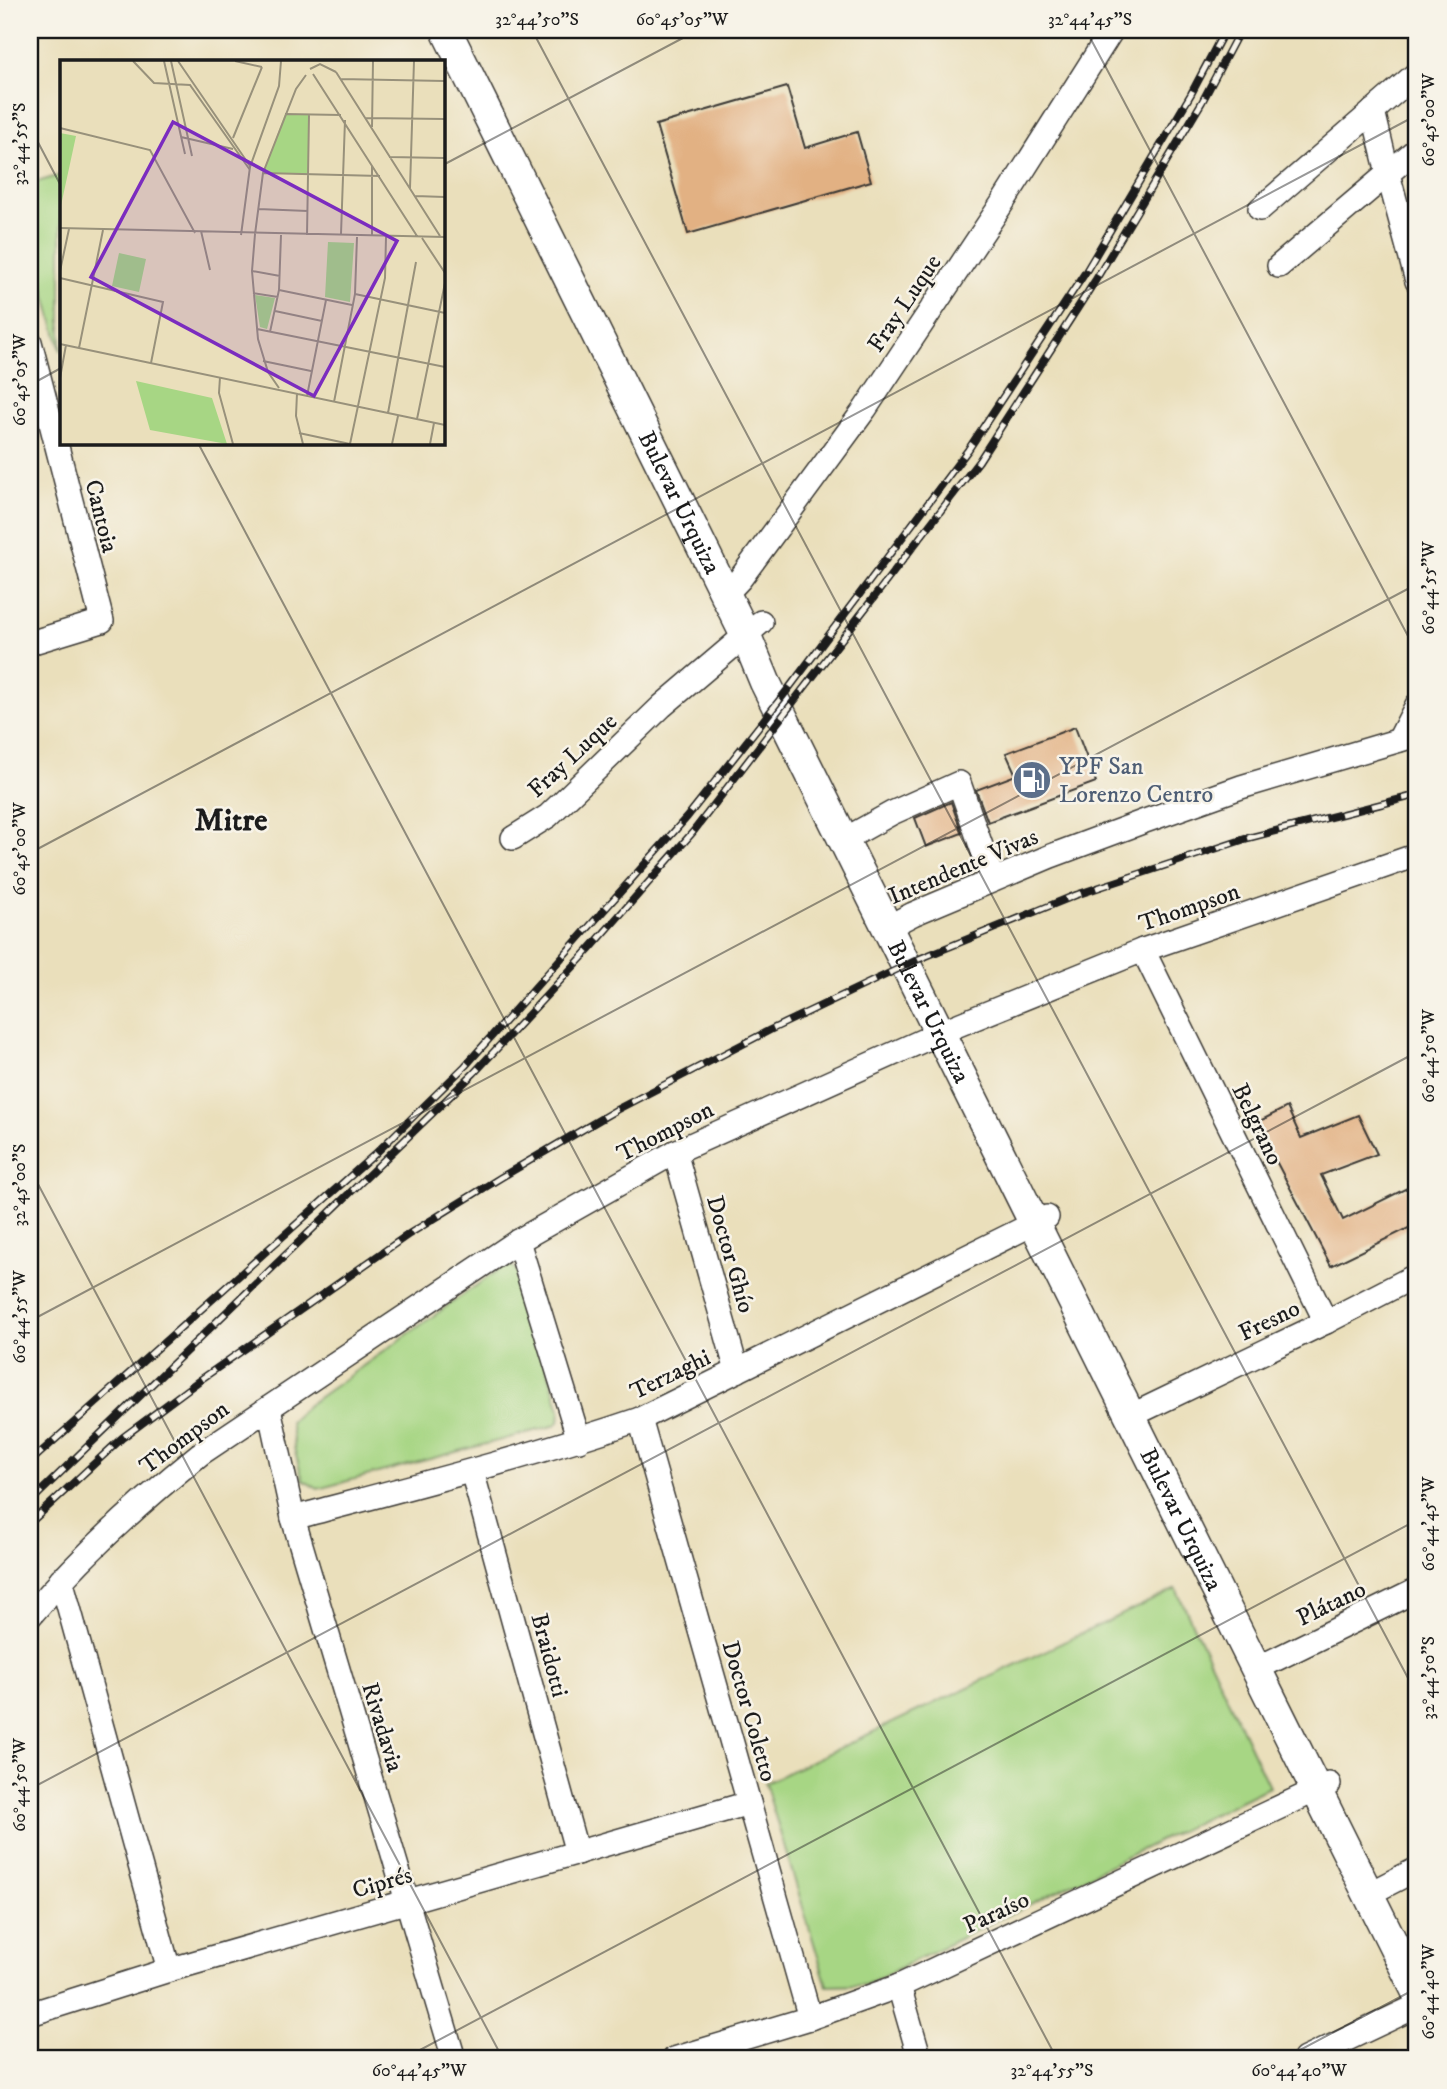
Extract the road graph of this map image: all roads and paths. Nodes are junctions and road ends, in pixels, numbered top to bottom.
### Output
1 (446, 30) edge
2 (466, 30) edge
3 (1112, 30) edge
4 (1417, 73) edge
5 (1373, 111) junction
6 (1417, 149) edge
7 (1388, 174) junction
8 (1260, 209) dead end
9 (1279, 266) dead end
10 (1417, 281) edge
11 (30, 342) edge
12 (733, 587) junction
13 (753, 629) junction
14 (30, 643) edge
15 (1417, 705) edge
16 (1408, 738) edge
17 (858, 831) junction
18 (513, 838) dead end
19 (1417, 855) edge
20 (993, 880) junction
21 (894, 924) junction
22 (1143, 950) junction
23 (946, 1030) junction
24 (675, 1152) junction
25 (1041, 1220) junction
26 (517, 1241) junction
27 (1417, 1275) edge
28 (1326, 1322) junction
29 (737, 1371) junction
30 (269, 1408) junction
31 (1143, 1410) junction
32 (640, 1419) junction
33 (579, 1440) junction
34 (472, 1471) junction
35 (293, 1518) junction
36 (61, 1579) junction
37 (1417, 1590) edge
38 (30, 1616) edge
39 (1268, 1663) junction
40 (1323, 1787) junction
41 (749, 1803) junction
42 (577, 1853) junction
43 (1417, 1869) edge
44 (1380, 1888) junction
45 (407, 1902) junction
46 (1417, 1963) edge
47 (169, 1970) junction
48 (899, 1986) junction
49 (1417, 1992) edge
50 (1417, 2006) edge
51 (30, 2014) edge
52 (810, 2018) junction
53 (454, 2059) edge
54 (674, 2059) edge
55 (920, 2059) edge
56 (1305, 2059) edge

1 - 12 main road, Bulevar Urquiza
2 - 12 main road, Bulevar Urquiza
3 - 12 street, Fray Luque
4 - 5 street
5 - 7 street
5 - 8 street
6 - 7 street
7 - 9 street
7 - 10 street
11 - 14 street, Cantoia
12 - 13 main road, Bulevar Urquiza
13 - 17 main road, Bulevar Urquiza
13 - 18 street, Fray Luque
13 - 21 main road, Bulevar Urquiza
15 - 16 street
16 - 20 street, Intendente Vivas
17 - 20 street
17 - 21 main road, Bulevar Urquiza
19 - 22 street, Thompson
20 - 21 street, Intendente Vivas
21 - 23 main road, Bulevar Urquiza
22 - 23 street, Thompson
22 - 28 street, Belgrano
23 - 24 street, Thompson
23 - 25 main road, Bulevar Urquiza
24 - 26 street, Thompson
24 - 29 street, Doctor Ghío
25 - 29 street, Terzaghi
25 - 31 main road, Bulevar Urquiza
25 - 40 main road, Bulevar Urquiza
26 - 30 street, Thompson
26 - 33 street
27 - 28 street, Fresno
28 - 31 street, Fresno
29 - 32 street, Terzaghi
30 - 35 street, Rivadavia
30 - 36 street, Thompson
31 - 39 main road, Bulevar Urquiza
32 - 33 street, Terzaghi
32 - 41 street, Doctor Coletto
33 - 34 street, Terzaghi
34 - 35 street, Terzaghi
34 - 42 street, Braidotti
35 - 45 street, Rivadavia
36 - 38 street, Thompson
36 - 47 street
37 - 39 street, Plátano
39 - 40 main road, Bulevar Urquiza
40 - 44 main road, Bulevar Urquiza
40 - 48 street, Paraíso
40 - 49 main road, Bulevar Urquiza
41 - 42 street, Ciprés
41 - 52 street, Doctor Coletto
42 - 45 street, Ciprés
43 - 44 street
44 - 46 main road, Bulevar Urquiza
45 - 47 street, Ciprés
45 - 53 street, Rivadavia
47 - 51 street, Ciprés
48 - 52 street, Paraíso
48 - 55 street
50 - 56 street
52 - 54 street, Paraíso

